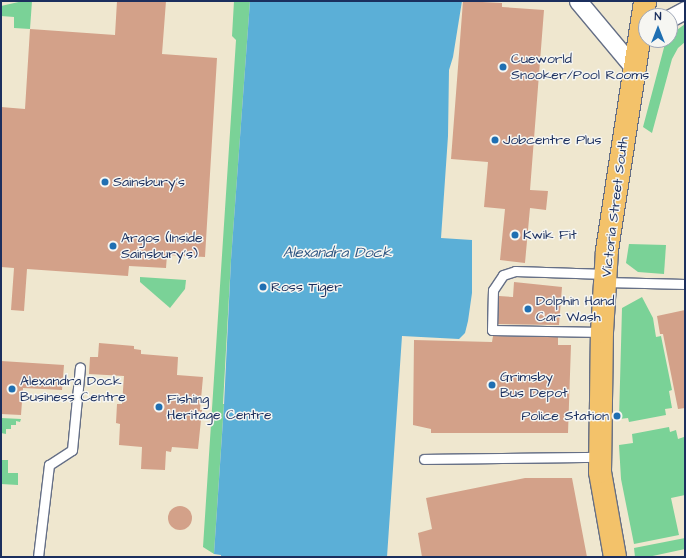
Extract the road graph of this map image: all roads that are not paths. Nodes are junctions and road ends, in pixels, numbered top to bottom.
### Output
1 (578, 1) edge
2 (639, 48) edge
3 (634, 68) junction
4 (606, 278) junction
5 (685, 284) edge
6 (602, 332) junction
7 (80, 367) dead end
8 (600, 457) junction
9 (424, 459) dead end
10 (38, 557) edge
11 (615, 557) edge

1 - 3 street
2 - 3 highway, Victoria Street South
3 - 4 highway, Victoria Street South
4 - 5 lane
4 - 6 highway, Victoria Street South
4 - 6 lane
6 - 8 highway, Victoria Street South
7 - 10 lane
8 - 9 lane
8 - 11 highway, Victoria Street South

